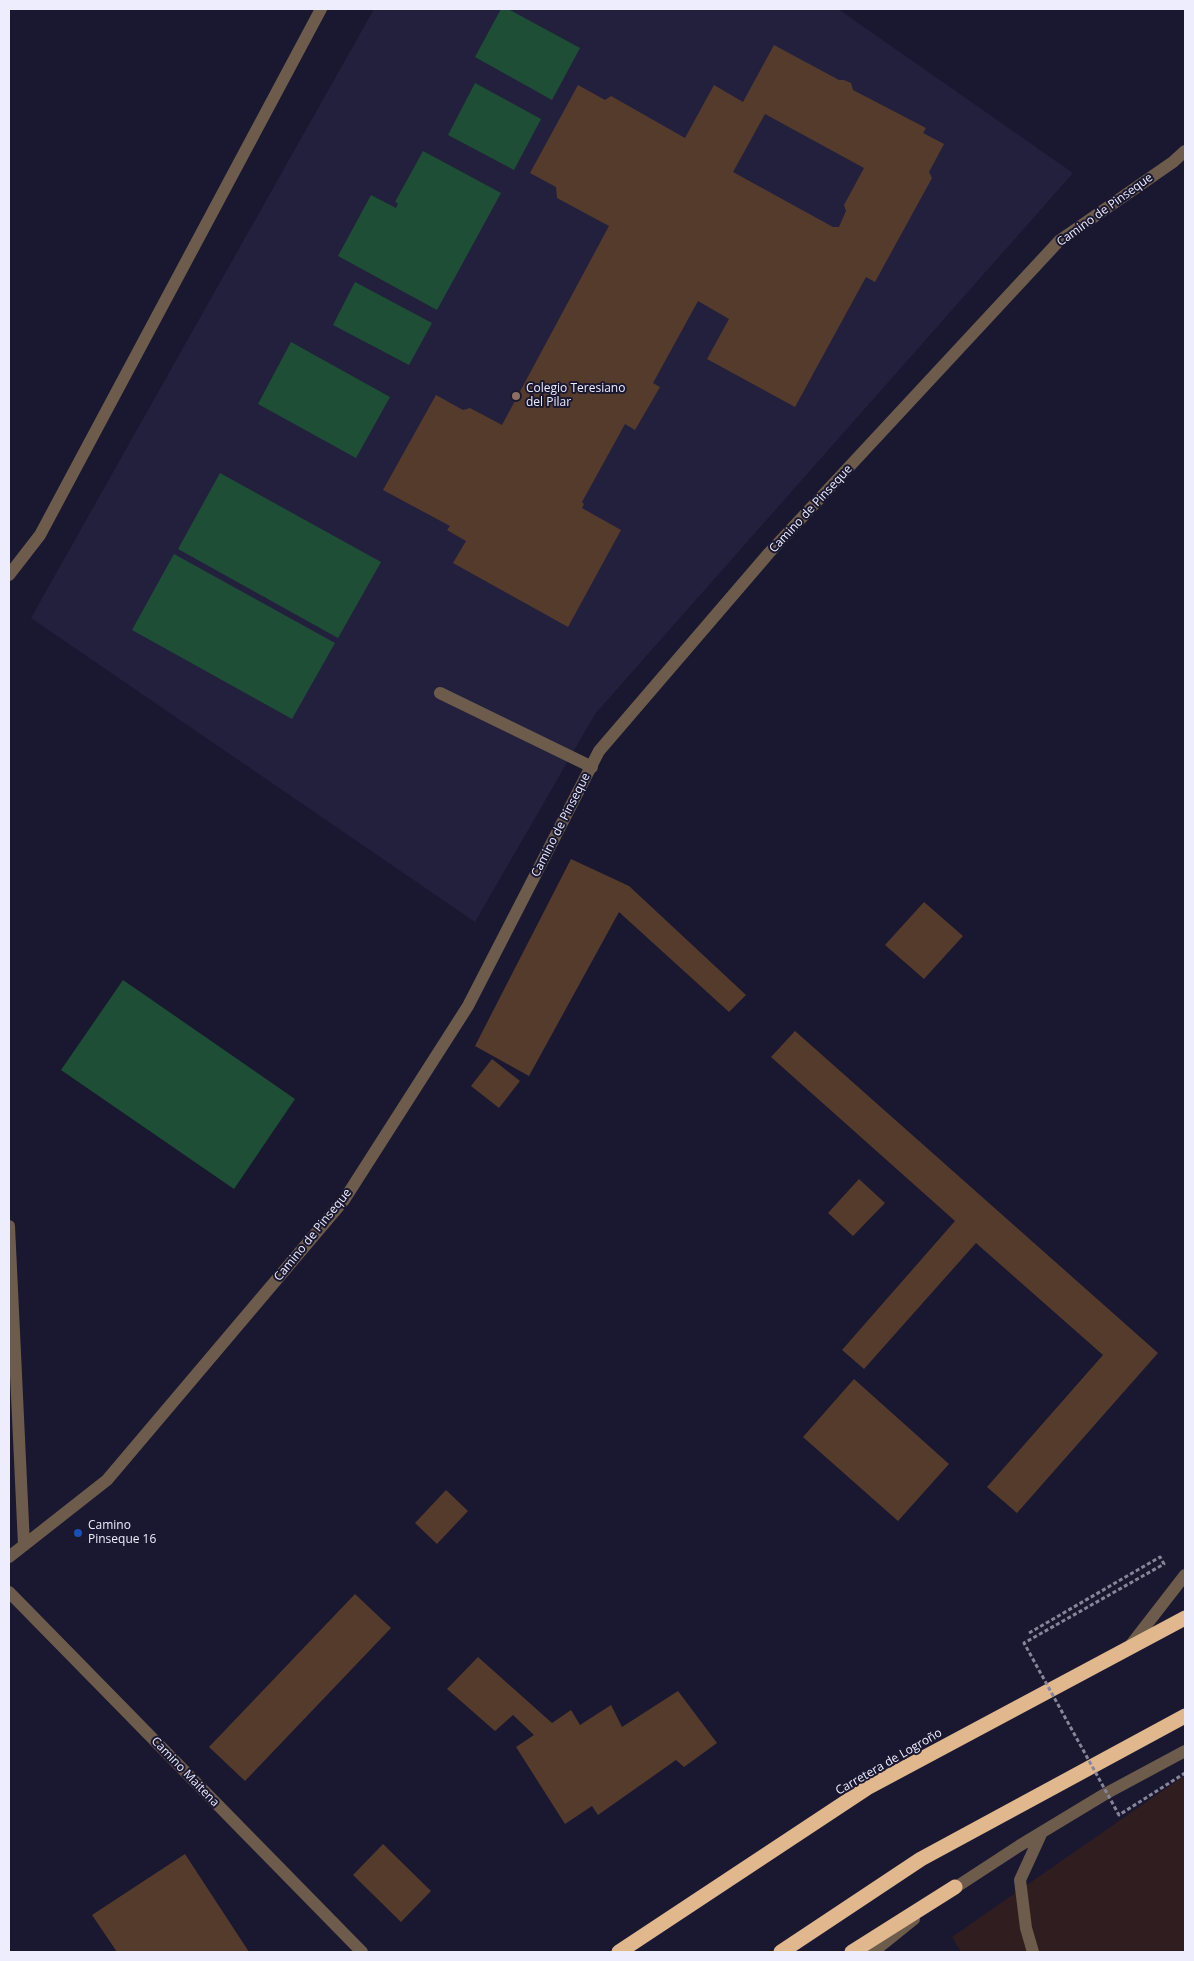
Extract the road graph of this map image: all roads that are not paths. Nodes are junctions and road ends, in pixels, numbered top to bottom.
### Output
1 (321, 9) edge
2 (1185, 151) edge
3 (9, 575) edge
4 (440, 693) dead end
5 (592, 767) junction
6 (9, 1226) edge
7 (24, 1545) junction
8 (9, 1557) edge
9 (1185, 1575) edge
10 (9, 1592) edge
11 (1185, 1618) edge
12 (1127, 1649) junction
13 (1185, 1716) edge
14 (1185, 1751) edge
15 (1042, 1832) junction
16 (955, 1887) junction
17 (362, 1952) edge
18 (619, 1952) edge
19 (781, 1952) edge
20 (852, 1952) edge
21 (873, 1952) edge
22 (1033, 1952) edge

1 - 3 street
2 - 5 street, Camino de Pinseque
4 - 5 street
5 - 7 street, Camino de Pinseque
6 - 7 street
7 - 8 street, Camino de Pinseque
9 - 12 street
10 - 17 street, Camino Maitena
11 - 12 highway, Carretera de Logroño
12 - 18 highway, Carretera de Logroño
13 - 19 highway
14 - 15 street
15 - 16 street
15 - 22 street
16 - 20 highway
16 - 21 street

